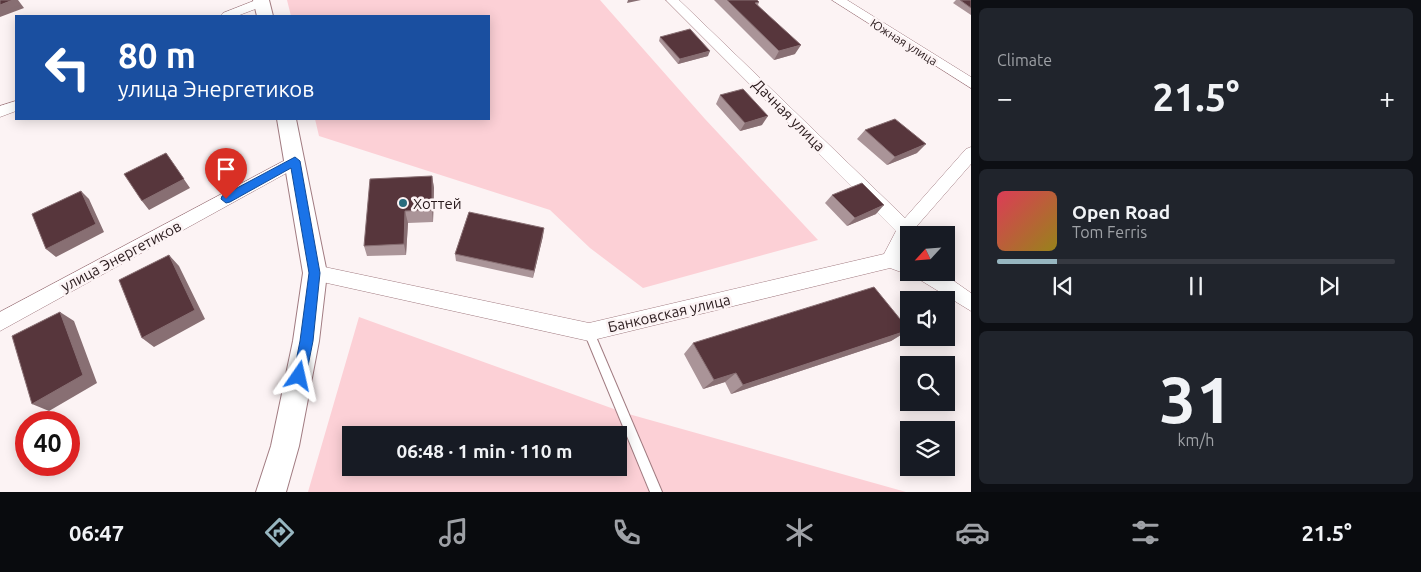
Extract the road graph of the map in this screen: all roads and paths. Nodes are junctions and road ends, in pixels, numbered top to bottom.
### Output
1 (672, 0) edge
2 (838, 0) edge
3 (263, 6) edge
4 (232, 15) edge
5 (971, 83) edge
6 (15, 106) edge
7 (0, 112) edge
8 (286, 120) edge
9 (971, 153) edge
10 (295, 161) junction
11 (902, 226) edge
12 (908, 226) edge
13 (900, 239) edge
14 (890, 260) junction
15 (900, 264) edge
16 (314, 273) junction
17 (937, 281) edge
18 (971, 303) edge
19 (0, 322) edge
20 (588, 332) junction
21 (271, 492) edge
22 (656, 492) edge

1 - 11 street, Дачная улица
2 - 5 street, Южная улица
3 - 4 street
6 - 7 street
8 - 10 street
9 - 12 street
10 - 16 street
10 - 19 street, улица Энергетиков
13 - 14 street
14 - 15 street
14 - 20 street, Банковская улица
16 - 20 street, Банковская улица
16 - 21 street
17 - 18 street
20 - 22 lane

